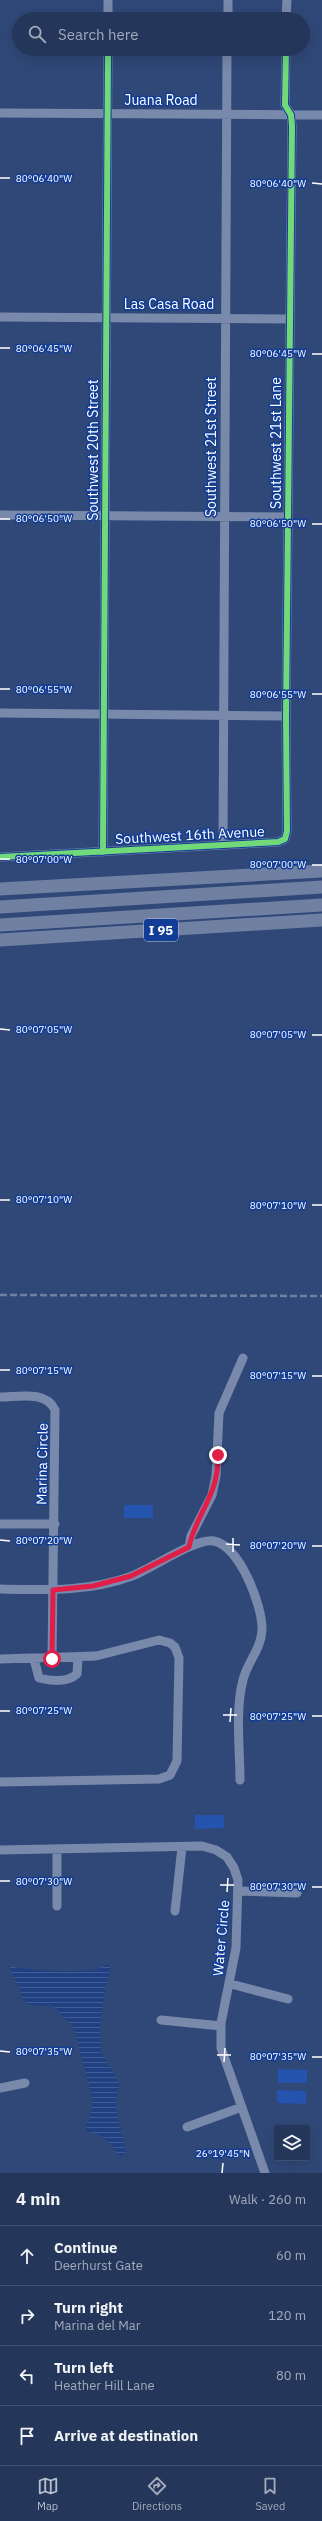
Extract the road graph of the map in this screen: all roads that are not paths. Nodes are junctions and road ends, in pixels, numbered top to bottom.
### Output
1 (108, 0) edge
2 (228, 0) edge
3 (287, 0) edge
4 (108, 12) edge
5 (228, 12) edge
6 (286, 12) edge
7 (108, 56) edge
8 (227, 56) edge
9 (286, 56) edge
10 (0, 112) edge
11 (107, 113) junction
12 (227, 114) junction
13 (291, 115) junction
14 (322, 115) edge
15 (0, 317) edge
16 (106, 317) junction
17 (226, 318) junction
18 (289, 319) junction
19 (0, 515) edge
20 (105, 516) junction
21 (224, 517) junction
22 (288, 517) junction
23 (0, 713) edge
24 (103, 714) junction
25 (223, 715) junction
26 (286, 716) junction
27 (285, 839) joint
28 (222, 845) junction
29 (102, 852) junction
30 (0, 857) edge
31 (322, 871) edge
32 (322, 887) edge
33 (0, 889) edge
34 (322, 905) edge
35 (0, 907) edge
36 (322, 920) edge
37 (0, 926) edge
38 (0, 940) edge
39 (243, 1358) dead end
40 (0, 1397) edge
41 (0, 1524) edge
42 (55, 1524) junction
43 (189, 1547) junction
44 (0, 1589) edge
45 (53, 1590) junction
46 (78, 1658) junction
47 (0, 1659) edge
48 (34, 1659) junction
49 (52, 1659) junction
50 (240, 1780) dead end
51 (0, 1782) edge
52 (182, 1847) junction
53 (56, 1849) junction
54 (0, 1850) edge
55 (238, 1891) junction
56 (297, 1892) dead end
57 (57, 1906) dead end
58 (175, 1911) dead end
59 (231, 1984) junction
60 (288, 1999) dead end
61 (162, 2020) dead end
62 (221, 2026) junction
63 (25, 2083) dead end
64 (0, 2088) edge
65 (242, 2106) junction
66 (187, 2127) dead end
67 (265, 2173) edge

1 - 4 street
2 - 5 street
3 - 6 street
7 - 11 street, Southwest 20th Street
8 - 12 street, Southwest 21st Street
9 - 13 street, Southwest 21st Lane
10 - 11 street, Juana Road
11 - 12 street, Juana Road
11 - 16 street, Southwest 20th Street
12 - 13 street, Juana Road
12 - 17 street, Southwest 21st Street
13 - 14 street, Juana Road
13 - 18 street, Southwest 21st Lane
15 - 16 street, Las Casa Road
16 - 17 street, Las Casa Road
16 - 20 street, Southwest 20th Street
17 - 18 street, Las Casa Road
17 - 21 street, Southwest 21st Street
18 - 22 street, Southwest 21st Lane
19 - 20 street
20 - 21 street
20 - 24 street, Southwest 20th Street
21 - 22 street
21 - 25 street, Southwest 21st Street
22 - 26 street, Southwest 21st Lane
23 - 24 street
24 - 25 street
24 - 29 street, Southwest 20th Street
25 - 26 street
25 - 28 street, Southwest 21st Street
26 - 27 street, Southwest 21st Lane
27 - 28 street, Southwest 16th Avenue
28 - 29 street, Southwest 16th Avenue
29 - 30 street, Southwest 16th Avenue
31 - 33 highway
32 - 35 highway
34 - 37 highway
36 - 38 highway, I 95
39 - 43 street
40 - 42 street, Marina Circle
41 - 42 street, Marina Circle
42 - 45 street
43 - 45 street
43 - 50 street
44 - 45 street
45 - 49 street
46 - 48 street
46 - 49 street
46 - 51 street
47 - 48 street
48 - 49 street
52 - 53 street, Water Circle
52 - 55 street, Water Circle
52 - 58 street
53 - 54 street, Water Circle
53 - 57 street
55 - 56 street
55 - 59 street, Water Circle
59 - 60 street
59 - 62 street, Water Circle
61 - 62 street
62 - 65 street, Water Circle
63 - 64 street
65 - 66 street
65 - 67 street, Water Circle

